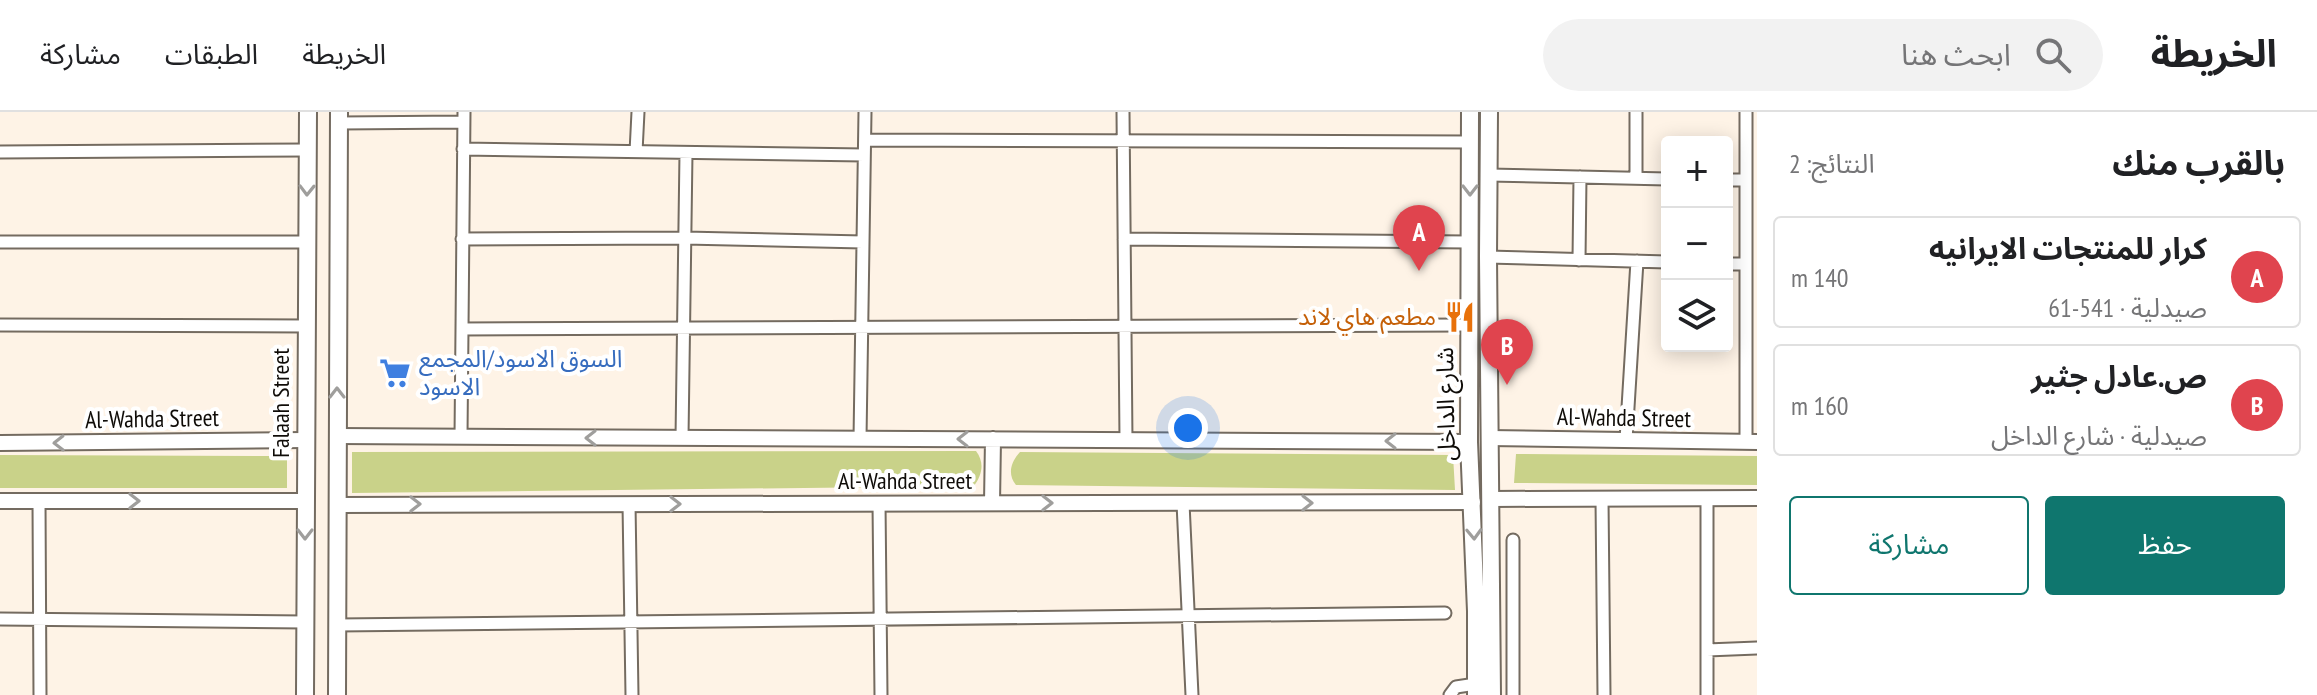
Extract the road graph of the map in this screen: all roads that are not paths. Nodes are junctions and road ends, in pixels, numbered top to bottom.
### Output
1 (308, 112) edge
2 (638, 112) edge
3 (865, 112) edge
4 (1123, 112) edge
5 (1470, 112) edge
6 (1489, 112) edge
7 (1636, 112) edge
8 (1746, 112) edge
9 (340, 117) edge
10 (464, 117) edge
11 (865, 140) junction
12 (1123, 141) junction
13 (1470, 142) junction
14 (463, 149) junction
15 (307, 150) junction
16 (0, 152) edge
17 (636, 152) junction
18 (686, 153) junction
19 (864, 155) junction
20 (1489, 175) junction
21 (1580, 177) junction
22 (1636, 178) junction
23 (1661, 179) edge
24 (1733, 180) edge
25 (1746, 180) junction
26 (1751, 206) edge
27 (685, 238) junction
28 (462, 239) junction
29 (1124, 239) junction
30 (0, 242) edge
31 (306, 242) junction
32 (863, 242) junction
33 (1469, 242) junction
34 (1488, 257) junction
35 (1579, 260) junction
36 (1637, 261) junction
37 (1661, 262) edge
38 (1733, 264) edge
39 (1746, 264) junction
40 (1751, 316) edge
41 (0, 325) edge
42 (1468, 325) junction
43 (306, 326) junction
44 (1125, 326) junction
45 (862, 327) junction
46 (684, 328) junction
47 (462, 329) junction
48 (337, 436) junction
49 (461, 437) junction
50 (682, 438) junction
51 (1489, 438) junction
52 (860, 439) junction
53 (993, 439) junction
54 (305, 440) junction
55 (1126, 440) junction
56 (1626, 440) junction
57 (1469, 442) junction
58 (1752, 442) edge
59 (0, 443) edge
60 (1707, 498) junction
61 (1757, 498) edge
62 (1491, 499) junction
63 (1602, 499) junction
64 (0, 501) edge
65 (39, 501) junction
66 (305, 501) junction
67 (1473, 502) junction
68 (879, 503) junction
69 (992, 503) junction
70 (1183, 503) junction
71 (629, 504) junction
72 (337, 505) junction
73 (1513, 540) dead end
74 (1445, 613) dead end
75 (1188, 616) junction
76 (0, 619) edge
77 (39, 619) junction
78 (881, 619) junction
79 (305, 622) junction
80 (631, 622) junction
81 (337, 625) junction
82 (1757, 648) edge
83 (1707, 650) junction
84 (1484, 690) edge
85 (1513, 691) edge
86 (40, 695) edge
87 (305, 695) edge
88 (337, 695) edge
89 (632, 695) edge
90 (881, 695) edge
91 (1192, 695) edge
92 (1450, 695) edge
93 (1604, 695) edge
94 (1707, 695) edge

1 - 15 main road, Falaah Street
2 - 17 street
3 - 11 street
4 - 12 street
5 - 13 main road, شارع الداخل
6 - 20 main road, شارع الداخل
7 - 22 street
8 - 25 street
9 - 10 street
48 -> 9 main road
10 - 14 street
11 - 12 street
11 - 19 street
12 - 13 street
12 - 29 street
13 -> 33 main road, شارع الداخل
14 - 17 street
14 - 28 street
15 - 16 street
15 -> 31 main road, Falaah Street
17 - 18 street
18 - 19 street
18 - 27 street
19 - 32 street
20 - 21 street
20 - 34 main road, شارع الداخل
21 - 22 street
21 - 35 street
22 - 23 street
24 - 25 street
25 - 26 street
26 - 39 street
27 - 28 street
27 - 32 street
27 - 46 street
28 - 47 street
29 - 33 street
29 - 44 street
30 - 31 street
31 - 43 main road, Falaah Street
32 - 45 street
33 - 42 main road, شارع الداخل
34 - 35 street
34 - 51 main road, شارع الداخل
35 - 36 street
36 - 37 street
36 - 56 street
38 - 39 street
39 - 40 street
40 - 58 street
41 - 43 street
42 - 44 street
42 - 57 main road, شارع الداخل
43 - 54 main road, Falaah Street
44 - 45 street
44 - 55 street
45 - 46 street
45 - 52 street
46 - 47 street
46 - 50 street
47 - 49 street
48 - 49 street, Al-Wahda Street
48 - 72 main road
50 -> 49 street, Al-Wahda Street
50 - 52 street, Al-Wahda Street
51 - 56 street, Al-Wahda Street
51 - 62 main road, شارع الداخل
53 -> 52 street, Al-Wahda Street
53 - 55 street, Al-Wahda Street
53 - 69 street
54 -> 59 street, Al-Wahda Street
54 - 66 main road, Falaah Street
57 -> 55 street, Al-Wahda Street
56 - 58 street, Al-Wahda Street
57 - 67 main road, شارع الداخل
60 - 61 street
60 - 63 street
60 - 83 street
62 - 63 street
62 - 84 main road, شارع الداخل
63 - 93 street
64 - 65 street
65 -> 66 street
65 - 77 street
66 -> 79 main road, Falaah Street
70 -> 67 street, Al-Wahda Street
67 -> 84 main road, شارع الداخل
68 - 69 street, Al-Wahda Street
71 -> 68 street, Al-Wahda Street
68 - 78 street
69 -> 70 street, Al-Wahda Street
70 - 75 street
72 -> 71 street, Al-Wahda Street
71 - 80 street
72 - 81 main road
73 - 85 street
74 - 75 street
75 - 78 street
75 - 91 street
76 - 77 street
77 - 79 street
77 - 86 street
78 - 80 street
78 - 90 street
79 - 87 main road, Falaah Street
80 - 81 street
80 - 89 street
81 - 88 main road
82 - 83 street
83 - 94 street
84 - 85 street
84 - 92 street

